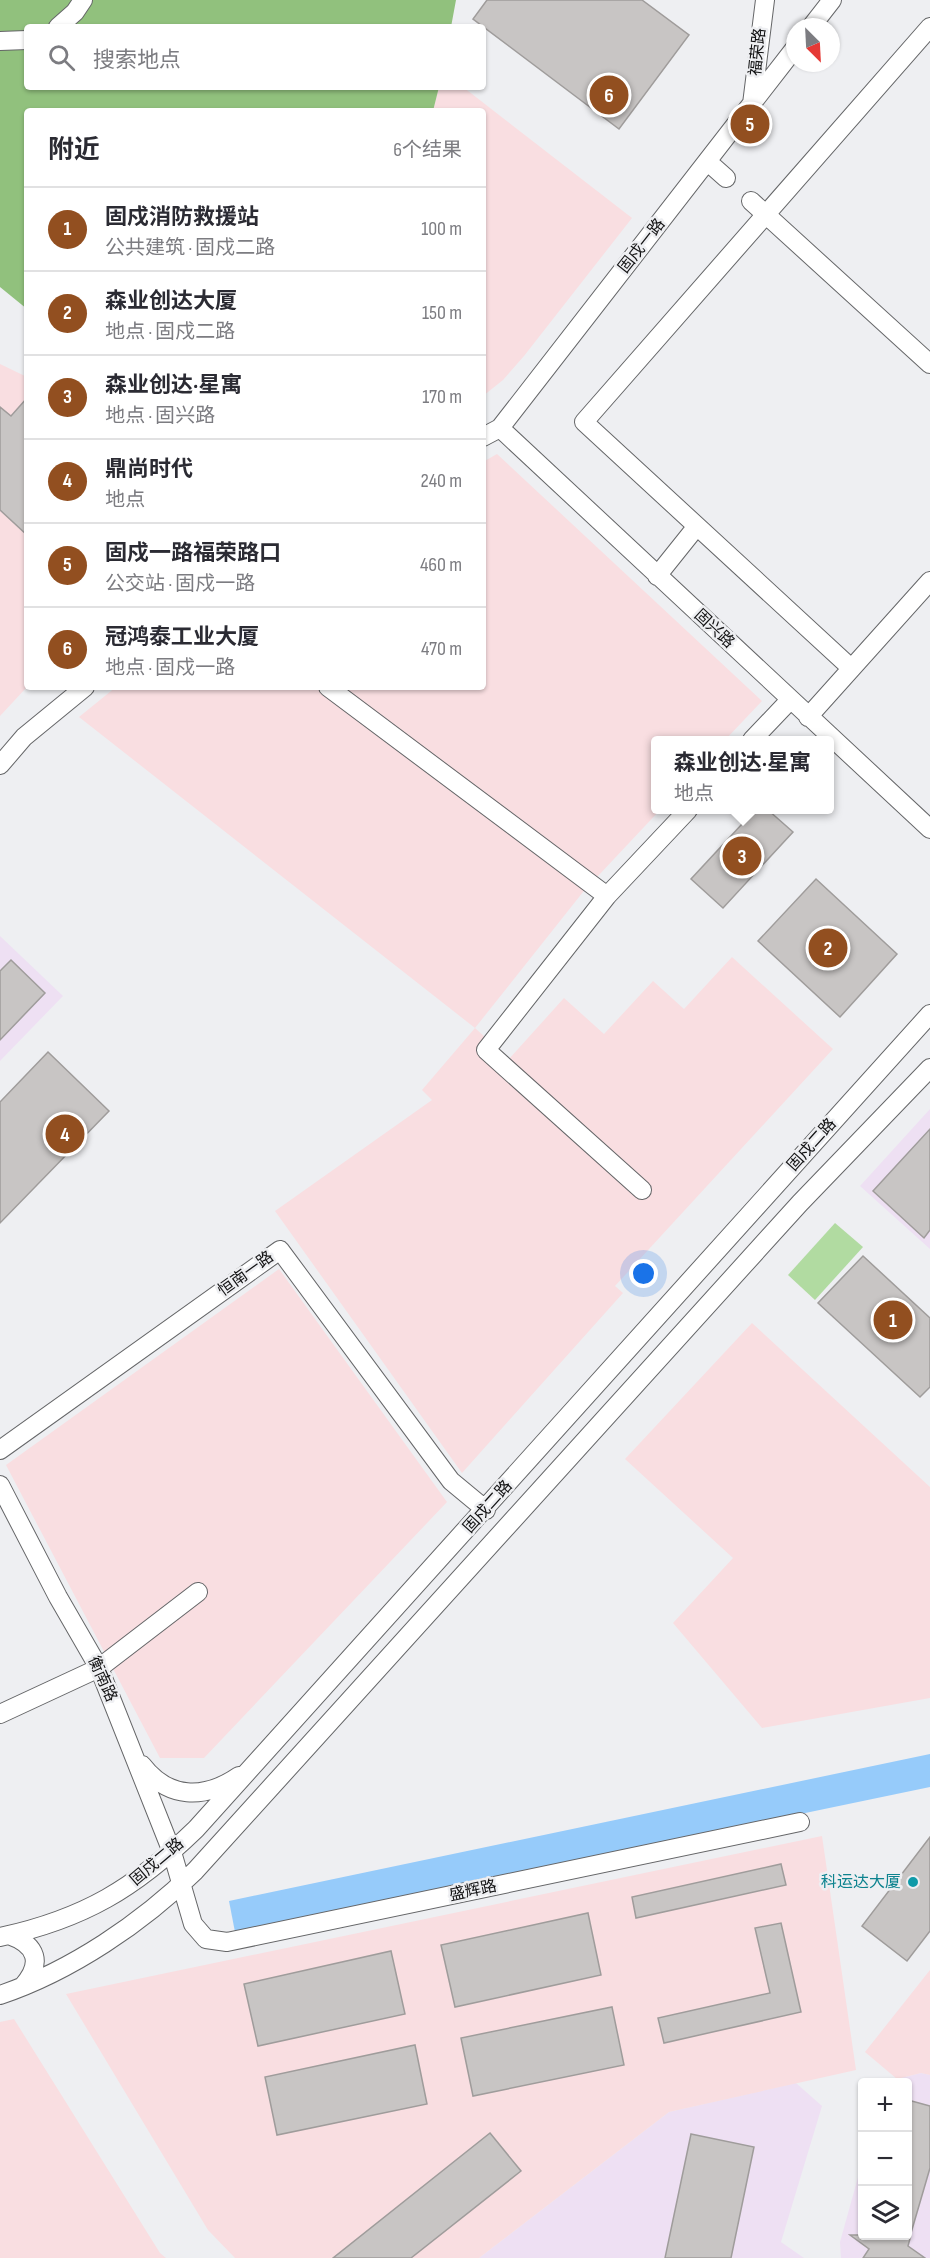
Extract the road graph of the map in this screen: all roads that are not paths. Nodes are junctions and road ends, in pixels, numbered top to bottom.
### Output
1 (83, 0) edge
2 (765, 0) edge
3 (832, 0) edge
4 (818, 18) edge
5 (61, 24) edge
6 (930, 27) edge
7 (0, 40) edge
8 (24, 40) edge
9 (786, 60) edge
10 (752, 104) junction
11 (708, 162) junction
12 (726, 178) dead end
13 (751, 201) dead end
14 (766, 214) junction
15 (930, 364) edge
16 (500, 428) junction
17 (486, 435) edge
18 (697, 526) junction
19 (657, 576) junction
20 (930, 581) edge
21 (851, 668) junction
22 (81, 690) edge
23 (332, 690) edge
24 (790, 700) junction
25 (808, 717) junction
26 (757, 736) edge
27 (829, 736) edge
28 (834, 741) edge
29 (0, 765) edge
30 (684, 814) edge
31 (930, 829) edge
32 (607, 896) junction
33 (930, 1014) edge
34 (930, 1068) edge
35 (642, 1190) dead end
36 (0, 1450) edge
37 (0, 1485) edge
38 (486, 1510) junction
39 (198, 1592) dead end
40 (99, 1668) junction
41 (0, 1714) edge
42 (134, 1754) junction
43 (257, 1762) junction
44 (800, 1822) dead end
45 (172, 1852) junction
46 (182, 1884) junction
47 (4, 1936) edge
48 (23, 1986) junction
49 (0, 1995) edge

1 - 5 street
2 - 10 street, 福荣路
3 - 4 street
6 - 14 street
7 - 8 street
9 - 10 street, 固戍一路
10 - 11 street, 固戍一路
11 - 12 street
11 - 16 street, 固戍一路
13 - 14 street
14 - 15 street
14 - 18 street
16 - 17 street, 固戍一路
16 - 19 street, 固兴路
18 - 19 street
18 - 21 street
19 - 24 street, 固兴路
20 - 21 street
21 - 25 street
22 - 29 street
23 - 32 street
24 - 25 street, 固兴路
24 - 26 street
25 - 27 street, 固兴路
28 - 31 street, 固兴路
30 - 32 street
32 - 35 street
33 - 38 street, 固戍二路
34 - 46 street, 固戍二路
36 - 38 street, 恒南一路
37 - 40 street, 衡南路
38 - 43 street, 固戍二路
39 - 40 street
40 - 41 street
40 - 42 street, 衡南路
42 - 43 street
42 - 45 street, 衡南路
43 - 45 street, 固戍二路
44 - 46 street, 盛辉路
45 - 46 street, 衡南路
45 - 47 street, 固戍二路
46 - 48 street, 固戍二路
47 - 48 street
48 - 49 street, 固戍二路

